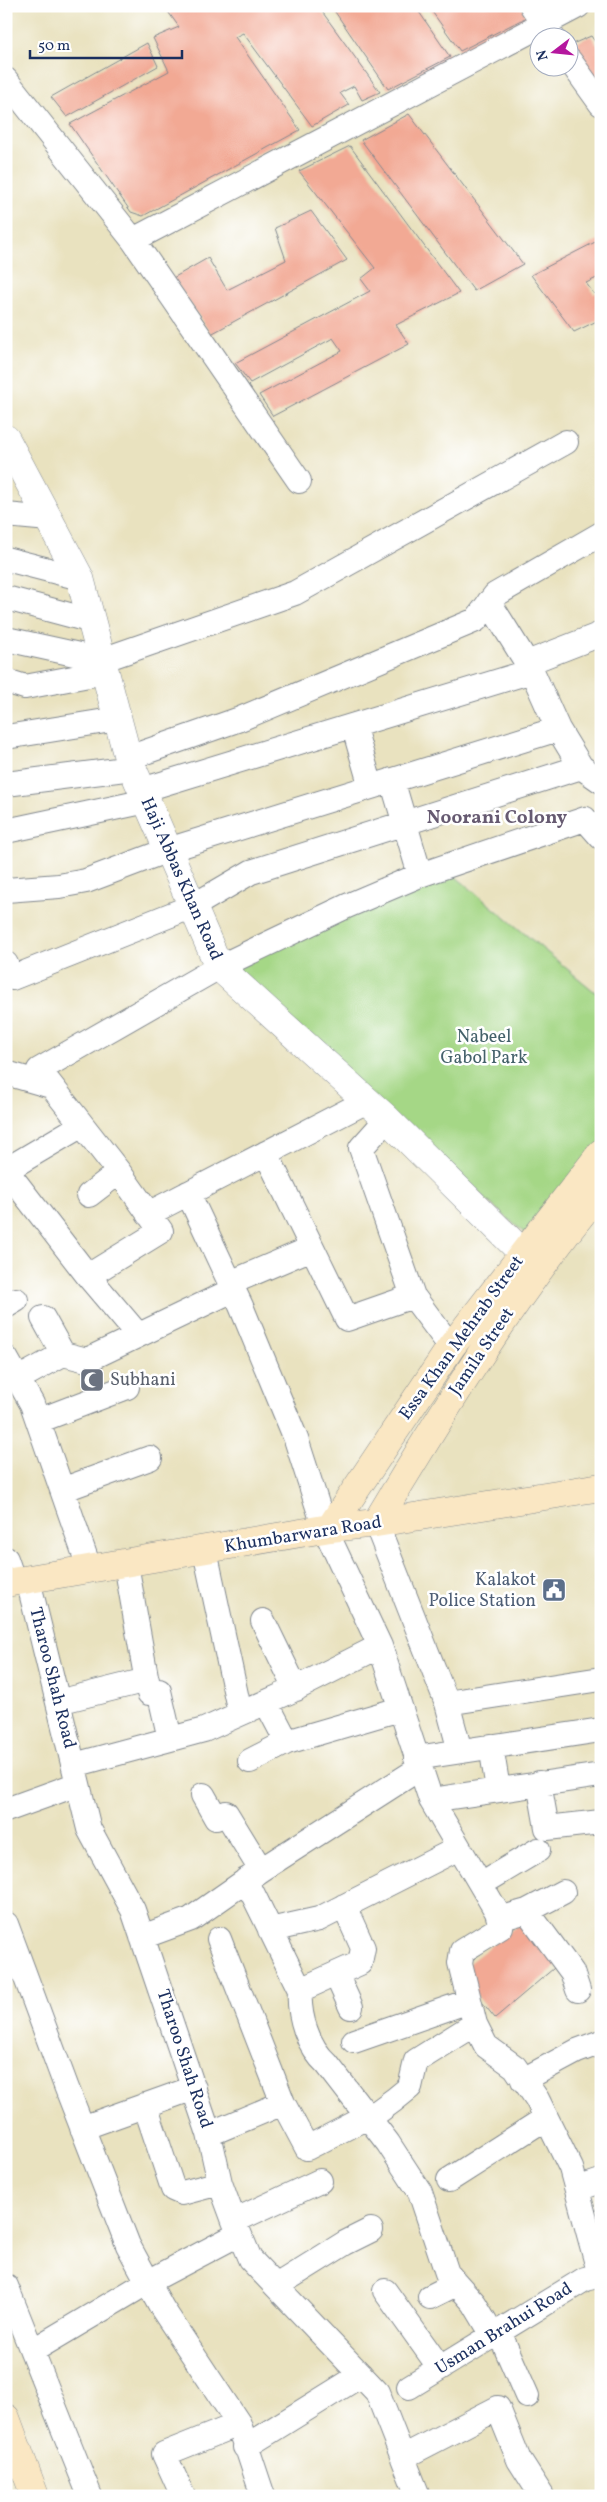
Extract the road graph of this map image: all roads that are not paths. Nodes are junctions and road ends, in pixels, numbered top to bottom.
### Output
1 (578, 6) edge
2 (543, 23) edge
3 (580, 74) edge
4 (6, 80) edge
5 (601, 104) edge
6 (133, 240) junction
7 (6, 439) edge
8 (566, 442) dead end
9 (300, 481) dead end
10 (6, 515) edge
11 (49, 519) junction
12 (601, 534) edge
13 (6, 559) edge
14 (80, 578) junction
15 (6, 598) edge
16 (489, 602) junction
17 (92, 621) junction
18 (601, 634) edge
19 (6, 639) edge
20 (104, 666) junction
21 (530, 667) junction
22 (6, 681) edge
23 (118, 719) junction
24 (354, 728) junction
25 (558, 729) junction
26 (6, 736) edge
27 (581, 767) junction
28 (138, 779) junction
29 (601, 780) edge
30 (6, 784) edge
31 (381, 784) junction
32 (405, 824) junction
33 (6, 831) edge
34 (601, 837) edge
35 (168, 850) junction
36 (420, 875) junction
37 (6, 890) edge
38 (193, 906) junction
39 (6, 964) edge
40 (219, 967) junction
41 (6, 1073) edge
42 (51, 1086) junction
43 (366, 1101) junction
44 (387, 1119) junction
45 (82, 1125) junction
46 (266, 1153) junction
47 (601, 1153) edge
48 (6, 1170) edge
49 (119, 1172) junction
50 (601, 1190) edge
51 (188, 1193) junction
52 (89, 1195) dead end
53 (148, 1214) junction
54 (312, 1248) junction
55 (531, 1262) junction
56 (88, 1276) junction
57 (232, 1287) junction
58 (413, 1296) junction
59 (43, 1318) dead end
60 (138, 1335) junction
61 (451, 1347) junction
62 (63, 1354) junction
63 (6, 1358) edge
64 (18, 1379) junction
65 (127, 1387) dead end
66 (38, 1421) junction
67 (150, 1458) dead end
68 (601, 1488) edge
69 (62, 1490) junction
70 (376, 1523) junction
71 (327, 1528) junction
72 (205, 1551) junction
73 (126, 1564) junction
74 (90, 1570) junction
75 (14, 1576) edge
76 (263, 1621) dead end
77 (380, 1646) junction
78 (601, 1679) edge
79 (146, 1680) junction
80 (296, 1689) junction
81 (58, 1702) junction
82 (266, 1702) junction
83 (447, 1703) junction
84 (400, 1709) junction
85 (240, 1713) junction
86 (601, 1730) edge
87 (170, 1739) junction
88 (287, 1742) junction
89 (492, 1746) junction
90 (460, 1751) junction
91 (250, 1760) dead end
92 (418, 1763) junction
93 (76, 1775) junction
94 (601, 1775) edge
95 (539, 1783) junction
96 (498, 1789) junction
97 (203, 1795) dead end
98 (431, 1800) junction
99 (6, 1810) edge
100 (601, 1822) edge
101 (459, 1848) junction
102 (538, 1850) dead end
103 (253, 1875) junction
104 (481, 1884) junction
105 (563, 1892) dead end
106 (344, 1906) junction
107 (527, 1911) junction
108 (499, 1919) junction
109 (270, 1930) junction
110 (8, 1935) edge
111 (142, 1937) junction
112 (219, 1938) dead end
113 (336, 1974) junction
114 (300, 1990) junction
115 (578, 1990) dead end
116 (469, 2001) junction
117 (351, 2007) dead end
118 (475, 2024) junction
119 (354, 2042) dead end
120 (601, 2042) edge
121 (523, 2080) junction
122 (194, 2088) junction
123 (283, 2104) junction
124 (145, 2105) junction
125 (367, 2118) junction
126 (546, 2118) junction
127 (82, 2128) junction
128 (209, 2134) junction
129 (320, 2180) dead end
130 (449, 2180) dead end
131 (601, 2181) edge
132 (220, 2183) junction
133 (577, 2189) junction
134 (237, 2228) junction
135 (371, 2230) dead end
136 (600, 2275) edge
137 (148, 2282) junction
138 (456, 2284) junction
139 (6, 2286) edge
140 (276, 2286) junction
141 (385, 2291) dead end
142 (430, 2297) dead end
143 (496, 2334) junction
144 (32, 2350) junction
145 (440, 2368) junction
146 (361, 2375) junction
147 (410, 2387) dead end
148 (527, 2396) dead end
149 (6, 2418) edge
150 (239, 2424) junction
151 (245, 2447) junction
152 (403, 2457) junction
153 (35, 2496) edge
154 (90, 2496) edge
155 (183, 2496) edge
156 (263, 2496) edge
157 (418, 2496) edge
158 (542, 2496) edge

1 - 2 street
2 - 6 street
3 - 5 street
4 - 6 street
6 - 9 street
7 - 11 street, Haji Abbas Khan Road
8 - 20 street
10 - 11 street
11 - 14 street, Haji Abbas Khan Road
12 - 16 street
13 - 14 street
14 - 17 street, Haji Abbas Khan Road
15 - 17 street
16 - 21 street
16 - 28 street
17 - 20 street, Haji Abbas Khan Road
18 - 21 street
19 - 20 street
20 - 22 street
20 - 23 street, Haji Abbas Khan Road
21 - 24 street
21 - 25 street
23 - 26 street
23 - 28 street, Haji Abbas Khan Road
24 - 28 street
24 - 31 street
25 - 27 street
25 - 31 street
27 - 29 street
27 - 32 street
28 - 30 street
28 - 33 street
28 - 35 street, Haji Abbas Khan Road
31 - 32 street
31 - 35 street
32 - 36 street
32 - 38 street
34 - 36 street
35 - 37 street
35 - 38 street, Haji Abbas Khan Road
36 - 40 street
38 - 39 street
38 - 40 street, Haji Abbas Khan Road
40 - 42 street
40 - 43 street, Haji Abbas Khan Road
41 - 42 street
42 - 45 street
43 - 44 street, Haji Abbas Khan Road
43 - 46 street
44 - 55 street, Haji Abbas Khan Road
44 - 58 street
45 - 48 street
45 - 49 street
46 - 51 street
46 - 54 street
47 - 55 main road, Essa Khan Mehrab Street
48 - 56 street
49 - 52 street
49 - 53 street
50 - 55 main road, Jamila Street
51 - 53 street
51 - 57 street
53 - 56 street
54 - 57 street
54 - 58 street
55 - 61 main road, Essa Khan Mehrab Street
55 - 70 main road, Jamila Street
56 - 60 street
57 - 60 street
57 - 71 street
58 - 61 street
59 - 62 street
60 - 62 street
61 - 71 main road, Essa Khan Mehrab Street
62 - 64 street
63 - 64 street
64 - 66 street
65 - 66 street
66 - 69 street
67 - 69 street
68 - 70 main road, Khumbarwara Road
69 - 74 street
70 - 71 main road, Khumbarwara Road
70 - 83 street
71 - 72 main road, Khumbarwara Road
71 - 77 street
72 - 73 main road, Khumbarwara Road
72 - 85 street
73 - 74 main road, Khumbarwara Road
73 - 79 street
74 - 75 main road, Khumbarwara Road
75 - 81 street, Tharoo Shah Road
76 - 80 street
77 - 80 street
77 - 84 street
78 - 83 street
79 - 81 street
79 - 87 street
80 - 82 street
81 - 93 street, Tharoo Shah Road
82 - 85 street
82 - 88 street
83 - 90 street
84 - 88 street
84 - 92 street
85 - 87 street
86 - 89 street
87 - 93 street
88 - 91 street
89 - 90 street
89 - 96 street
90 - 92 street
92 - 98 street
92 - 103 street
93 - 99 street
93 - 111 street, Tharoo Shah Road
94 - 95 street
95 - 96 street
95 - 100 street
96 - 98 street
97 - 103 street
98 - 101 street
101 - 104 street
101 - 106 street
102 - 104 street
103 - 109 street
103 - 111 street
104 - 108 street
105 - 107 street
106 - 109 street
106 - 113 street
107 - 108 street
107 - 115 street
108 - 116 street
109 - 114 street
110 - 127 street
111 - 122 street, Tharoo Shah Road
112 - 123 street
113 - 114 street
113 - 117 street
114 - 125 street
116 - 118 street
116 - 119 street
118 - 121 street
118 - 125 street
120 - 121 street
121 - 126 street
122 - 124 street
122 - 128 street, Tharoo Shah Road
123 - 125 street
123 - 128 street
124 - 127 street
124 - 132 street
125 - 138 street
126 - 130 street
126 - 133 street
127 - 137 street
128 - 132 street, Tharoo Shah Road
129 - 134 street
131 - 133 street
132 - 134 street, Tharoo Shah Road
133 - 136 street
134 - 137 street
134 - 140 street, Tharoo Shah Road
135 - 140 street
136 - 143 street, Usman Brahui Road
137 - 144 street
137 - 150 street
138 - 142 street
138 - 143 street
139 - 144 street
140 - 146 street, Tharoo Shah Road
141 - 145 street
143 - 145 street, Usman Brahui Road
143 - 148 street
144 - 154 street
145 - 147 street, Usman Brahui Road
146 - 151 street
146 - 152 street, Tharoo Shah Road
149 - 153 main road
150 - 151 street
150 - 155 street
151 - 156 street
152 - 157 street, Tharoo Shah Road
152 - 158 street

